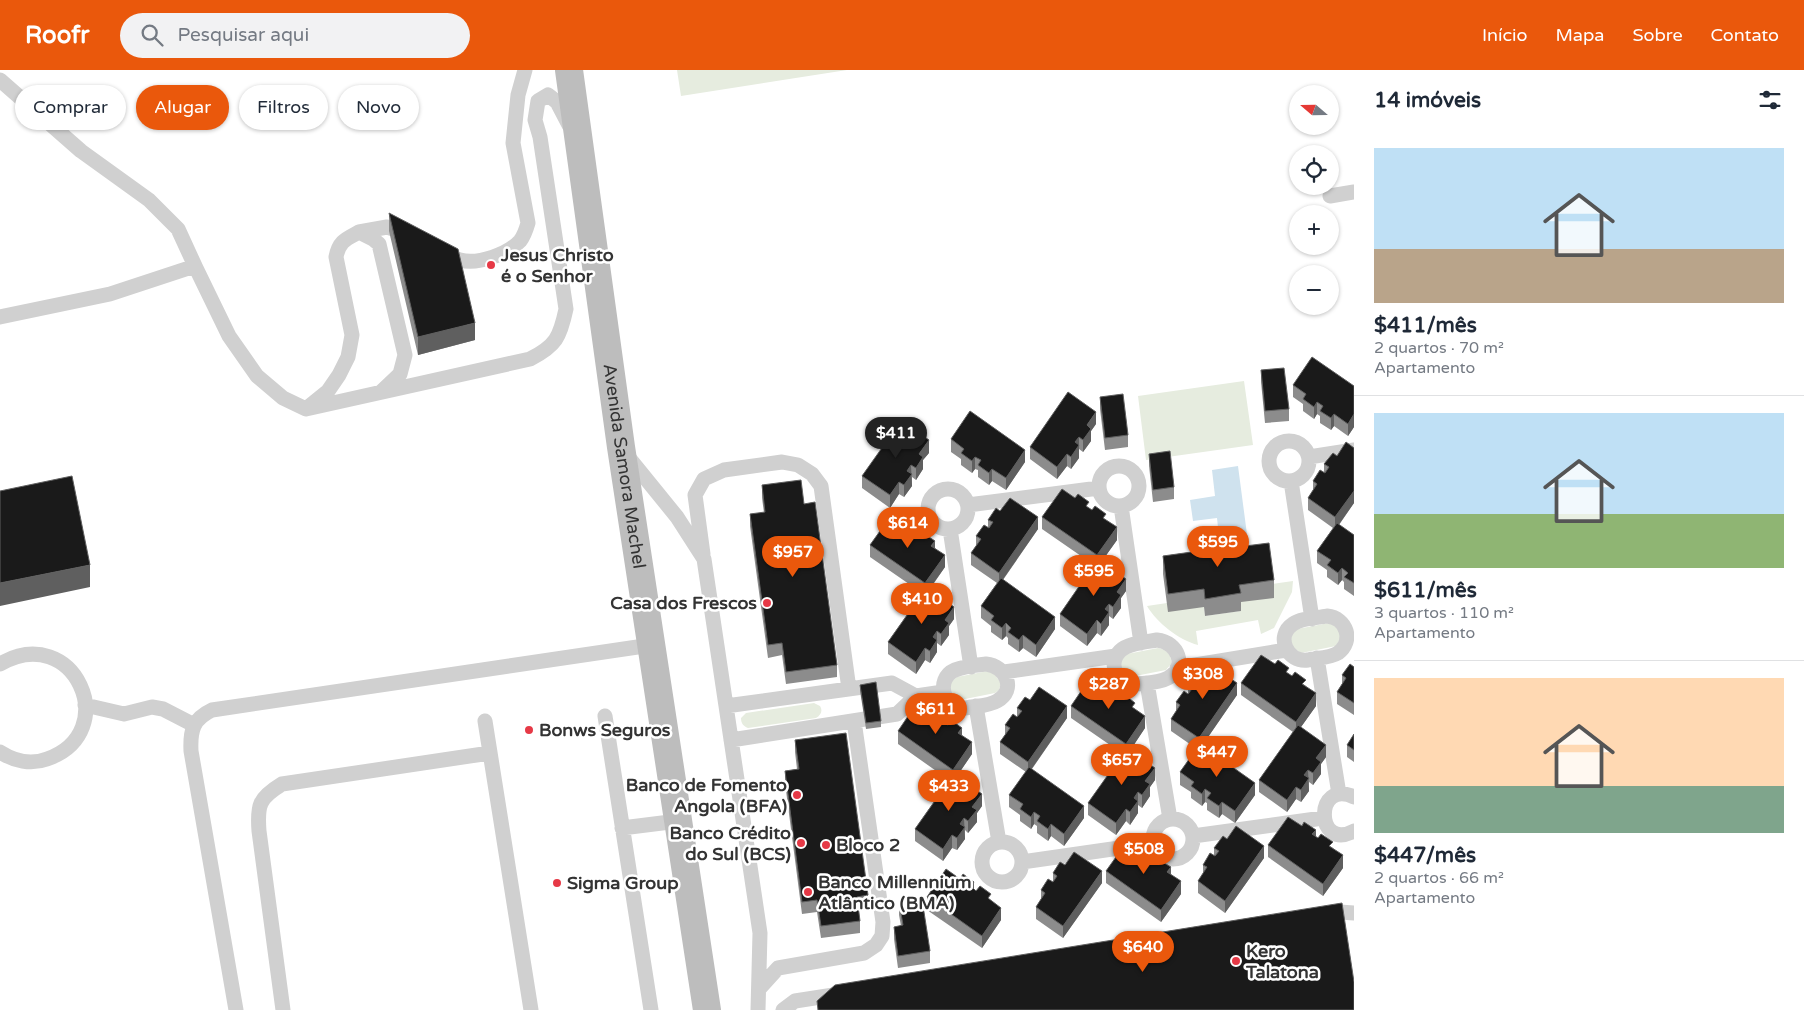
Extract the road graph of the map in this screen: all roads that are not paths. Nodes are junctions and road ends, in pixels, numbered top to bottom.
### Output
1 (526, 70) edge
2 (569, 70) edge
3 (0, 80) edge
4 (580, 144) junction
5 (1354, 192) edge
6 (1330, 196) dead end
7 (360, 232) junction
8 (195, 266) junction
9 (0, 317) edge
10 (381, 392) junction
11 (306, 410) junction
12 (622, 447) junction
13 (1354, 450) edge
14 (1309, 457) junction
15 (1291, 481) junction
16 (1099, 488) junction
17 (968, 505) junction
18 (1121, 506) junction
19 (950, 529) junction
20 (704, 559) junction
21 (1312, 619) junction
22 (1350, 623) edge
23 (1141, 643) junction
24 (651, 645) junction
25 (1286, 650) junction
26 (1116, 656) junction
27 (1317, 658) junction
28 (4, 660) edge
29 (971, 667) junction
30 (1177, 668) junction
31 (1004, 672) junction
32 (1147, 683) junction
33 (849, 689) junction
34 (944, 692) junction
35 (916, 696) junction
36 (86, 706) junction
37 (726, 706) junction
38 (976, 706) junction
39 (605, 716) dead end
40 (485, 721) dead end
41 (854, 721) junction
42 (194, 725) junction
43 (731, 740) junction
44 (0, 752) edge
45 (490, 753) junction
46 (1347, 796) edge
47 (1324, 818) junction
48 (1170, 819) junction
49 (678, 821) junction
50 (622, 828) junction
51 (1354, 831) edge
52 (1193, 836) junction
53 (998, 842) junction
54 (1154, 843) junction
55 (1022, 862) junction
56 (1354, 913) edge
57 (1311, 917) edge
58 (759, 989) junction
59 (858, 991) edge
60 (236, 1010) edge
61 (283, 1010) edge
62 (531, 1010) edge
63 (651, 1010) edge
64 (707, 1010) edge
65 (758, 1010) edge
66 (783, 1010) edge

1 - 7 lane
2 - 4 main road, Avenida Samora Machel
3 - 8 lane
4 - 10 lane
4 - 12 main road, Avenida Samora Machel
5 - 6 lane
7 - 10 lane
7 - 11 lane
8 - 9 lane
8 - 11 lane
10 - 11 lane
12 - 20 lane
12 - 24 main road, Avenida Samora Machel
13 - 14 lane
14 - 15 lane
14 - 15 lane
15 - 21 lane
16 - 17 lane
16 - 18 lane
16 - 18 lane
17 - 19 lane
17 - 19 lane
18 - 23 lane
19 - 29 lane
20 - 33 lane
20 - 37 lane
21 - 22 lane
21 - 25 lane
22 - 27 lane
23 - 26 lane
23 - 30 lane
24 - 42 lane
24 - 49 main road, Avenida Samora Machel
25 - 27 lane
25 - 30 lane
26 - 31 lane
26 - 32 lane
27 - 46 lane
28 - 36 lane
29 - 31 lane
29 - 34 lane
30 - 32 lane
31 - 38 lane
32 - 48 lane
33 - 35 lane
33 - 37 lane
34 - 35 lane
34 - 38 lane
35 - 41 lane
36 - 42 lane
36 - 44 lane
37 - 43 lane
38 - 53 lane
39 - 50 lane
40 - 45 lane
41 - 43 lane
41 - 58 lane
42 - 60 lane
43 - 58 lane
45 - 61 lane
45 - 62 lane
46 - 47 lane
47 - 51 lane
47 - 52 lane
48 - 52 lane
48 - 54 lane
49 - 50 lane
49 - 64 main road, Avenida Samora Machel
50 - 63 lane
52 - 54 lane
53 - 55 lane
53 - 55 lane
54 - 55 lane
56 - 57 lane
58 - 65 lane
59 - 66 lane

